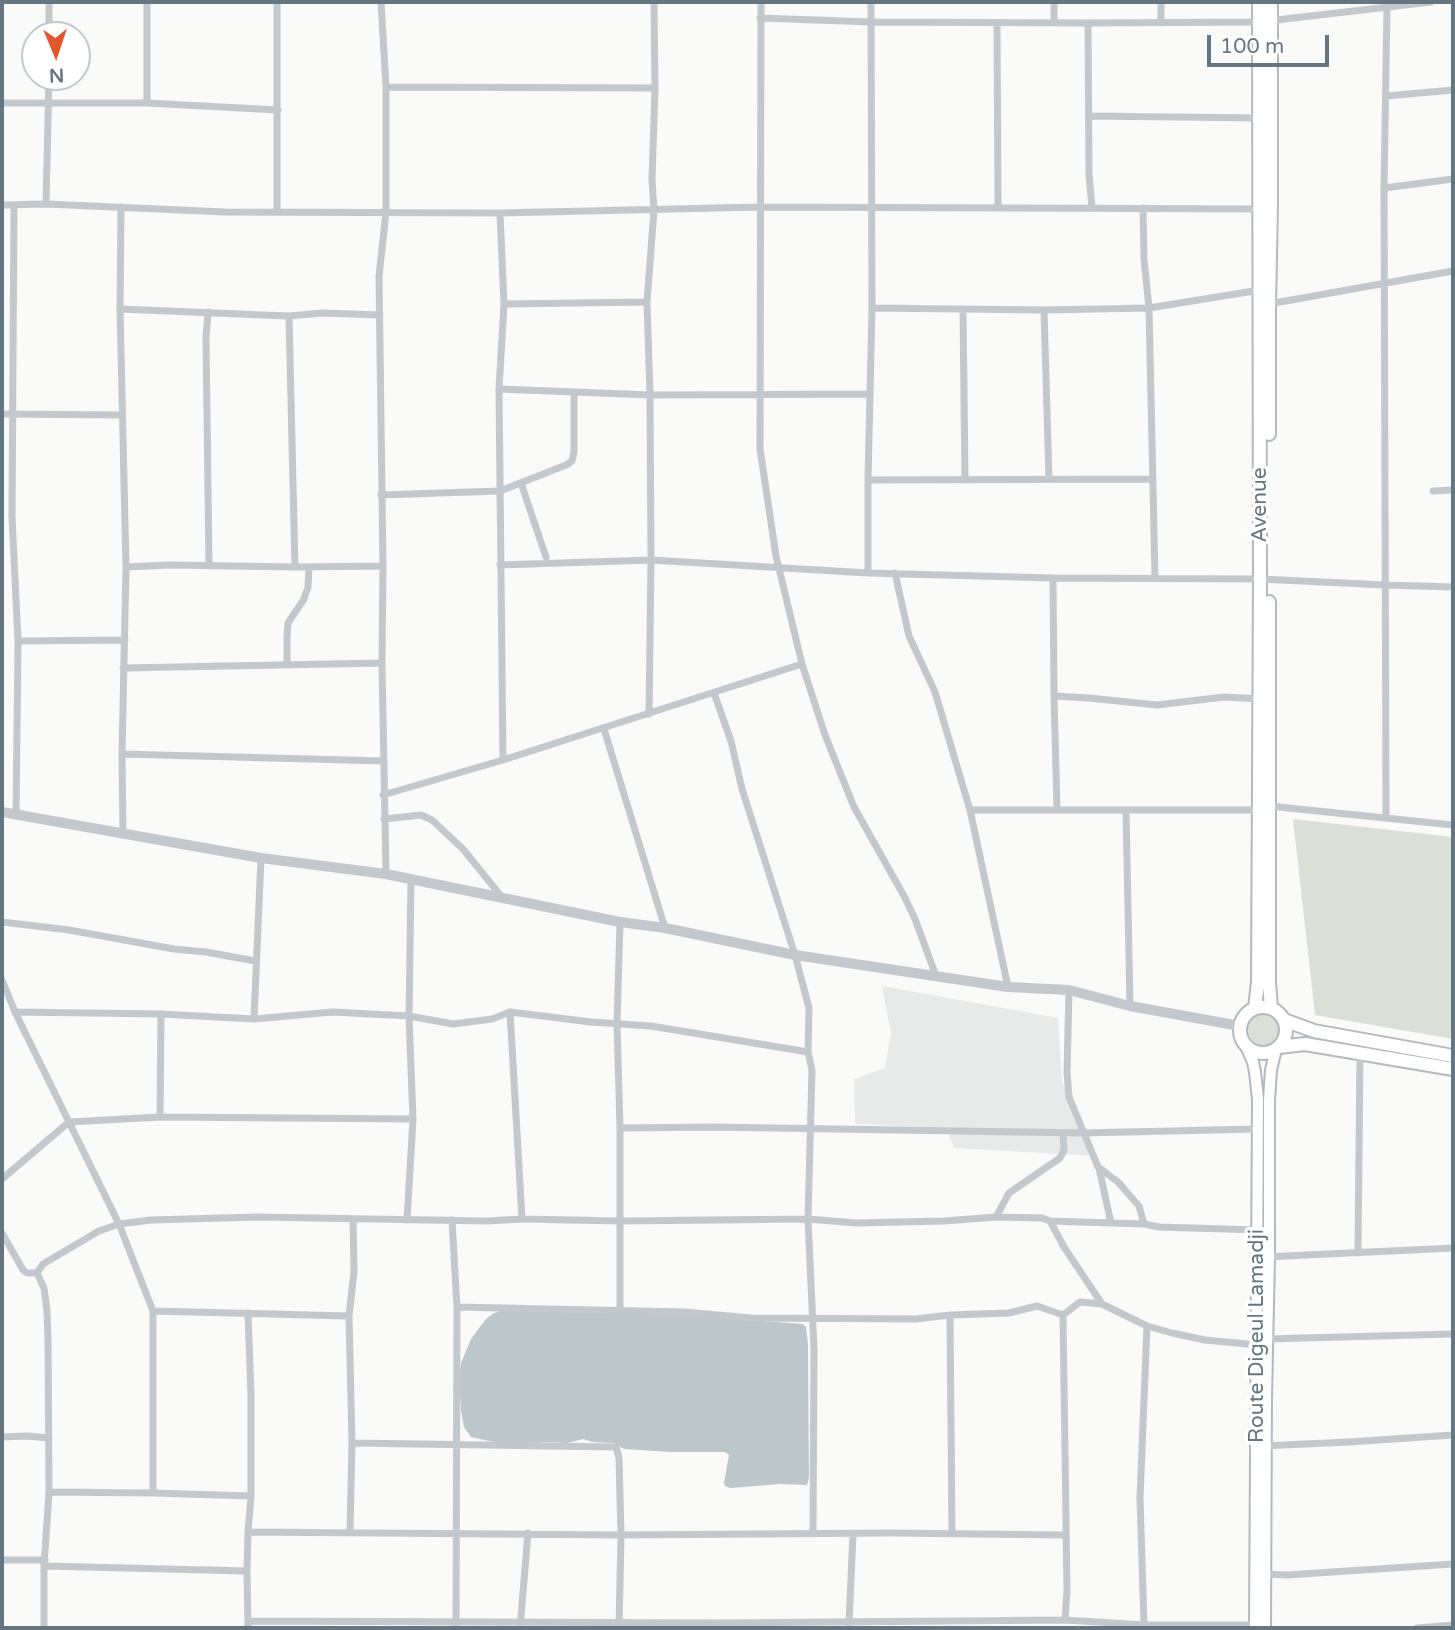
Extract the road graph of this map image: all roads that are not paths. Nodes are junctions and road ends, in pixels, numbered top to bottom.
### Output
1 (49, 2) edge
2 (147, 2) edge
3 (277, 2) edge
4 (381, 2) edge
5 (654, 2) edge
6 (761, 2) edge
7 (871, 2) edge
8 (1054, 2) edge
9 (1161, 2) edge
10 (1259, 2) edge
11 (1271, 2) edge
12 (1432, 2) edge
13 (1387, 6) junction
14 (760, 18) junction
15 (49, 21) edge
16 (1265, 21) junction
17 (871, 22) junction
18 (997, 23) junction
19 (1054, 23) junction
20 (1088, 23) junction
21 (1161, 23) junction
22 (386, 87) junction
23 (655, 88) junction
24 (1453, 90) edge
25 (49, 91) edge
26 (1386, 96) junction
27 (49, 102) junction
28 (2, 103) edge
29 (147, 103) junction
30 (278, 110) junction
31 (1089, 116) junction
32 (1260, 118) junction
33 (1453, 179) edge
34 (1384, 188) junction
35 (46, 204) junction
36 (2, 205) edge
37 (14, 205) junction
38 (121, 206) junction
39 (759, 207) junction
40 (871, 208) junction
41 (998, 208) junction
42 (1092, 208) junction
43 (1143, 208) junction
44 (1260, 209) junction
45 (654, 210) junction
46 (277, 212) junction
47 (386, 212) junction
48 (500, 214) junction
49 (1453, 271) edge
50 (1384, 283) junction
51 (1260, 290) junction
52 (647, 302) junction
53 (504, 304) junction
54 (1269, 304) junction
55 (872, 308) junction
56 (1149, 308) junction
57 (120, 309) junction
58 (963, 309) junction
59 (1044, 310) junction
60 (208, 312) junction
61 (380, 315) junction
62 (289, 316) junction
63 (499, 389) junction
64 (573, 392) junction
65 (650, 393) junction
66 (760, 394) junction
67 (870, 394) junction
68 (2, 414) edge
69 (13, 414) junction
70 (122, 415) junction
71 (1049, 479) junction
72 (1153, 479) junction
73 (868, 480) junction
74 (965, 480) junction
75 (521, 483) junction
76 (1453, 490) edge
77 (500, 491) junction
78 (1433, 491) dead end
79 (382, 495) junction
80 (2, 517) edge
81 (12, 517) junction
82 (546, 557) dead end
83 (651, 560) junction
84 (500, 565) junction
85 (209, 566) junction
86 (383, 566) junction
87 (126, 567) junction
88 (295, 567) junction
89 (309, 567) junction
90 (779, 568) junction
91 (868, 573) junction
92 (895, 573) junction
93 (1053, 578) junction
94 (1155, 578) junction
95 (1265, 579) junction
96 (1385, 585) junction
97 (1453, 587) edge
98 (125, 640) junction
99 (18, 641) junction
100 (382, 663) junction
101 (802, 664) junction
102 (287, 665) junction
103 (123, 668) junction
104 (714, 693) junction
105 (1054, 696) junction
106 (1260, 699) junction
107 (649, 714) junction
108 (604, 729) junction
109 (122, 754) junction
110 (502, 760) junction
111 (384, 761) junction
112 (383, 795) junction
113 (1264, 808) junction
114 (1057, 809) junction
115 (970, 810) junction
116 (1126, 810) junction
117 (2, 813) edge
118 (16, 815) junction
119 (1387, 818) junction
120 (384, 819) junction
121 (1453, 825) edge
122 (123, 834) junction
123 (261, 858) junction
124 (386, 874) junction
125 (411, 878) junction
126 (501, 897) junction
127 (2, 922) edge
128 (620, 922) junction
129 (666, 928) junction
130 (795, 955) junction
131 (255, 961) junction
132 (936, 976) junction
133 (2, 980) edge
134 (1008, 988) junction
135 (1069, 990) junction
136 (1130, 1006) junction
137 (1255, 1008) junction
138 (1271, 1008) junction
139 (15, 1012) junction
140 (510, 1012) junction
141 (161, 1014) junction
142 (409, 1016) junction
143 (254, 1019) junction
144 (1284, 1020) junction
145 (617, 1024) junction
146 (1240, 1026) junction
147 (1246, 1046) junction
148 (1278, 1048) junction
149 (808, 1052) junction
150 (1360, 1054) junction
151 (1453, 1056) edge
152 (1453, 1069) edge
153 (160, 1117) junction
154 (413, 1119) junction
155 (69, 1122) junction
156 (620, 1128) junction
157 (810, 1129) junction
158 (1258, 1129) junction
159 (1063, 1133) junction
160 (1083, 1133) junction
161 (1098, 1167) junction
162 (2, 1179) edge
163 (996, 1216) junction
164 (353, 1219) junction
165 (522, 1219) junction
166 (808, 1219) junction
167 (407, 1220) junction
168 (452, 1220) junction
169 (620, 1221) junction
170 (1050, 1221) junction
171 (1111, 1223) junction
172 (119, 1224) junction
173 (1144, 1224) junction
174 (1257, 1230) junction
175 (2, 1235) edge
176 (1453, 1248) edge
177 (1358, 1253) junction
178 (1263, 1257) junction
179 (37, 1273) junction
180 (1102, 1304) junction
181 (457, 1307) junction
182 (153, 1311) junction
183 (620, 1311) junction
184 (248, 1313) junction
185 (950, 1315) junction
186 (1063, 1315) junction
187 (349, 1316) junction
188 (812, 1318) junction
189 (1147, 1326) junction
190 (1453, 1334) edge
191 (1262, 1342) junction
192 (1453, 1435) edge
193 (2, 1437) edge
194 (49, 1438) junction
195 (352, 1443) junction
196 (457, 1445) junction
197 (1261, 1446) junction
198 (49, 1492) junction
199 (153, 1493) junction
200 (251, 1496) junction
201 (248, 1532) junction
202 (351, 1532) junction
203 (528, 1533) junction
204 (457, 1534) junction
205 (813, 1534) junction
206 (853, 1534) junction
207 (952, 1534) junction
208 (621, 1535) junction
209 (1065, 1535) junction
210 (2, 1560) edge
211 (44, 1563) junction
212 (1453, 1564) edge
213 (247, 1571) junction
214 (1265, 1574) junction
215 (1065, 1620) junction
216 (849, 1623) junction
217 (456, 1624) edge
218 (248, 1625) edge
219 (352, 1625) edge
220 (520, 1625) edge
221 (619, 1625) edge
222 (718, 1625) edge
223 (977, 1625) edge
224 (1144, 1625) junction
225 (1453, 1625) edge
226 (1258, 1627) edge
227 (44, 1628) edge
228 (1417, 1628) edge

1 - 15 street
2 - 29 street
3 - 30 street
4 - 22 street
5 - 23 street
6 - 14 street
7 - 17 street
8 - 19 street
9 - 21 street
10 - 16 highway, Avenue
11 - 16 highway
12 - 13 street
13 - 16 street
13 - 26 street
14 - 17 street
14 - 39 street
16 - 21 street
16 - 32 highway, Avenue
16 - 54 highway
17 - 18 street
17 - 40 street
18 - 19 street
18 - 41 street
19 - 20 street
20 - 21 street
20 - 31 street
22 - 23 street
22 - 47 street
23 - 45 street
24 - 26 street
25 - 27 street
26 - 34 street
27 - 28 street
27 - 29 street
27 - 35 street
29 - 30 street
30 - 46 street
31 - 32 street
31 - 42 street
32 - 44 highway, Avenue
33 - 34 street
34 - 50 street
35 - 37 street
35 - 38 street
36 - 37 street
37 - 69 street
38 - 46 street
38 - 57 street
39 - 40 street
39 - 45 street
39 - 66 street
40 - 41 street
40 - 55 street
41 - 42 street
42 - 43 street
43 - 44 street
43 - 56 street
44 - 51 highway, Avenue
45 - 48 street
45 - 52 street
46 - 47 street
47 - 48 street
47 - 61 street
48 - 53 street
49 - 50 street
50 - 54 street
50 - 96 street
51 - 56 street
51 - 95 highway, Avenue
52 - 53 street
52 - 65 street
53 - 63 street
54 - 95 highway
55 - 58 street
55 - 67 street
56 - 59 street
56 - 72 street
57 - 60 street
57 - 70 street
58 - 59 street
58 - 74 street
59 - 71 street
60 - 62 street
60 - 85 street
61 - 62 street
61 - 79 street
62 - 88 street
63 - 64 street
63 - 65 street
63 - 77 street
64 - 65 street
64 - 75 street
65 - 66 street
65 - 83 street
66 - 67 street
66 - 90 street
67 - 73 street
68 - 69 street
69 - 70 street
69 - 81 street
70 - 87 street
71 - 72 street
71 - 74 street
72 - 94 street
73 - 74 street
73 - 91 street
75 - 77 street
75 - 82 street
76 - 78 street
77 - 79 street
77 - 84 street
79 - 86 street
80 - 81 street
81 - 99 street
83 - 84 street
83 - 90 street
83 - 107 street
84 - 110 street
85 - 87 street
85 - 88 street
86 - 89 street
86 - 100 street
87 - 98 street
88 - 89 street
89 - 102 street
90 - 91 street
90 - 101 street
91 - 92 street
92 - 93 street
92 - 115 street
93 - 94 street
93 - 105 street
94 - 95 street
95 - 96 street
95 - 106 highway, Avenue
95 - 113 highway
96 - 97 street
96 - 119 street
98 - 99 street
98 - 103 street
99 - 118 street
100 - 102 street
100 - 111 street
101 - 104 street
101 - 132 street
102 - 103 street
103 - 109 street
104 - 107 street
104 - 130 street
105 - 106 street
105 - 114 street
106 - 113 highway, Avenue
107 - 108 street
108 - 110 street
108 - 129 street
109 - 111 street
109 - 122 street
110 - 112 street
111 - 112 street
112 - 120 street
113 - 116 street
113 - 119 street
113 - 137 highway, Avenue
113 - 138 highway
114 - 115 street
114 - 116 street
115 - 134 street
116 - 136 street
117 - 118 street
118 - 122 street
119 - 121 street
120 - 124 street
120 - 126 street
122 - 123 street
123 - 124 street
123 - 131 street
124 - 125 street
125 - 126 street
125 - 142 street
126 - 128 street
127 - 131 street
128 - 129 street
128 - 145 street
129 - 130 street
130 - 132 street
130 - 149 street
131 - 143 street
132 - 134 street
133 - 139 street
134 - 135 street
135 - 136 street
135 - 160 street
136 - 146 street
137 - 138 highway
137 - 146 highway
138 - 144 highway
139 - 141 street
139 - 155 street
140 - 142 street
140 - 145 street
140 - 165 street
141 - 143 street
141 - 153 street
142 - 143 street
142 - 154 street
144 - 148 highway
144 - 151 highway
145 - 149 street
145 - 156 street
146 - 147 highway
147 - 148 highway
147 - 158 main road, Route Digeul Lamadji
148 - 150 highway
148 - 178 main road
149 - 157 street
150 - 152 highway
150 - 177 street
153 - 154 street
153 - 155 street
154 - 167 street
155 - 162 street
155 - 172 street
156 - 157 street
156 - 169 street
157 - 159 street
157 - 166 street
158 - 160 street
158 - 174 main road, Route Digeul Lamadji
159 - 160 street
159 - 163 street
160 - 161 street
161 - 171 street
161 - 173 street
163 - 166 street
163 - 170 street
164 - 167 street
164 - 172 street
164 - 187 street
165 - 168 street
165 - 169 street
166 - 169 street
166 - 188 street
167 - 168 street
168 - 181 street
169 - 183 street
170 - 171 street
170 - 180 street
171 - 173 street
172 - 179 street
172 - 182 street
173 - 174 street
174 - 178 main road, Route Digeul Lamadji
175 - 179 street
176 - 177 street
177 - 178 street
178 - 191 main road, Route Digeul Lamadji
179 - 194 street
180 - 186 street
180 - 189 street
181 - 183 street
181 - 196 street
182 - 184 street
182 - 199 street
183 - 188 street
184 - 187 street
184 - 200 street
185 - 186 street
185 - 188 street
185 - 207 street
186 - 209 street
187 - 195 street
188 - 205 street
189 - 191 street
189 - 224 street
190 - 191 street
191 - 197 main road, Route Digeul Lamadji
192 - 197 street
193 - 194 street
194 - 198 street
195 - 196 street
195 - 202 street
196 - 204 street
196 - 208 street
197 - 214 main road
197 - 226 main road, Route Digeul Lamadji
198 - 199 street
198 - 211 street
199 - 200 street
200 - 201 street
201 - 202 street
201 - 213 street
202 - 204 street
203 - 204 street
203 - 208 street
203 - 220 street
204 - 217 street
205 - 206 street
205 - 208 street
206 - 207 street
206 - 216 street
207 - 209 street
208 - 221 street
209 - 215 street
210 - 211 street
211 - 213 street
211 - 227 street
212 - 214 street
213 - 218 street
214 - 226 main road
215 - 223 street
215 - 224 street
216 - 222 street
216 - 223 street
217 - 219 street
217 - 220 street
218 - 219 street
220 - 221 street
221 - 222 street
224 - 226 street
225 - 228 street

